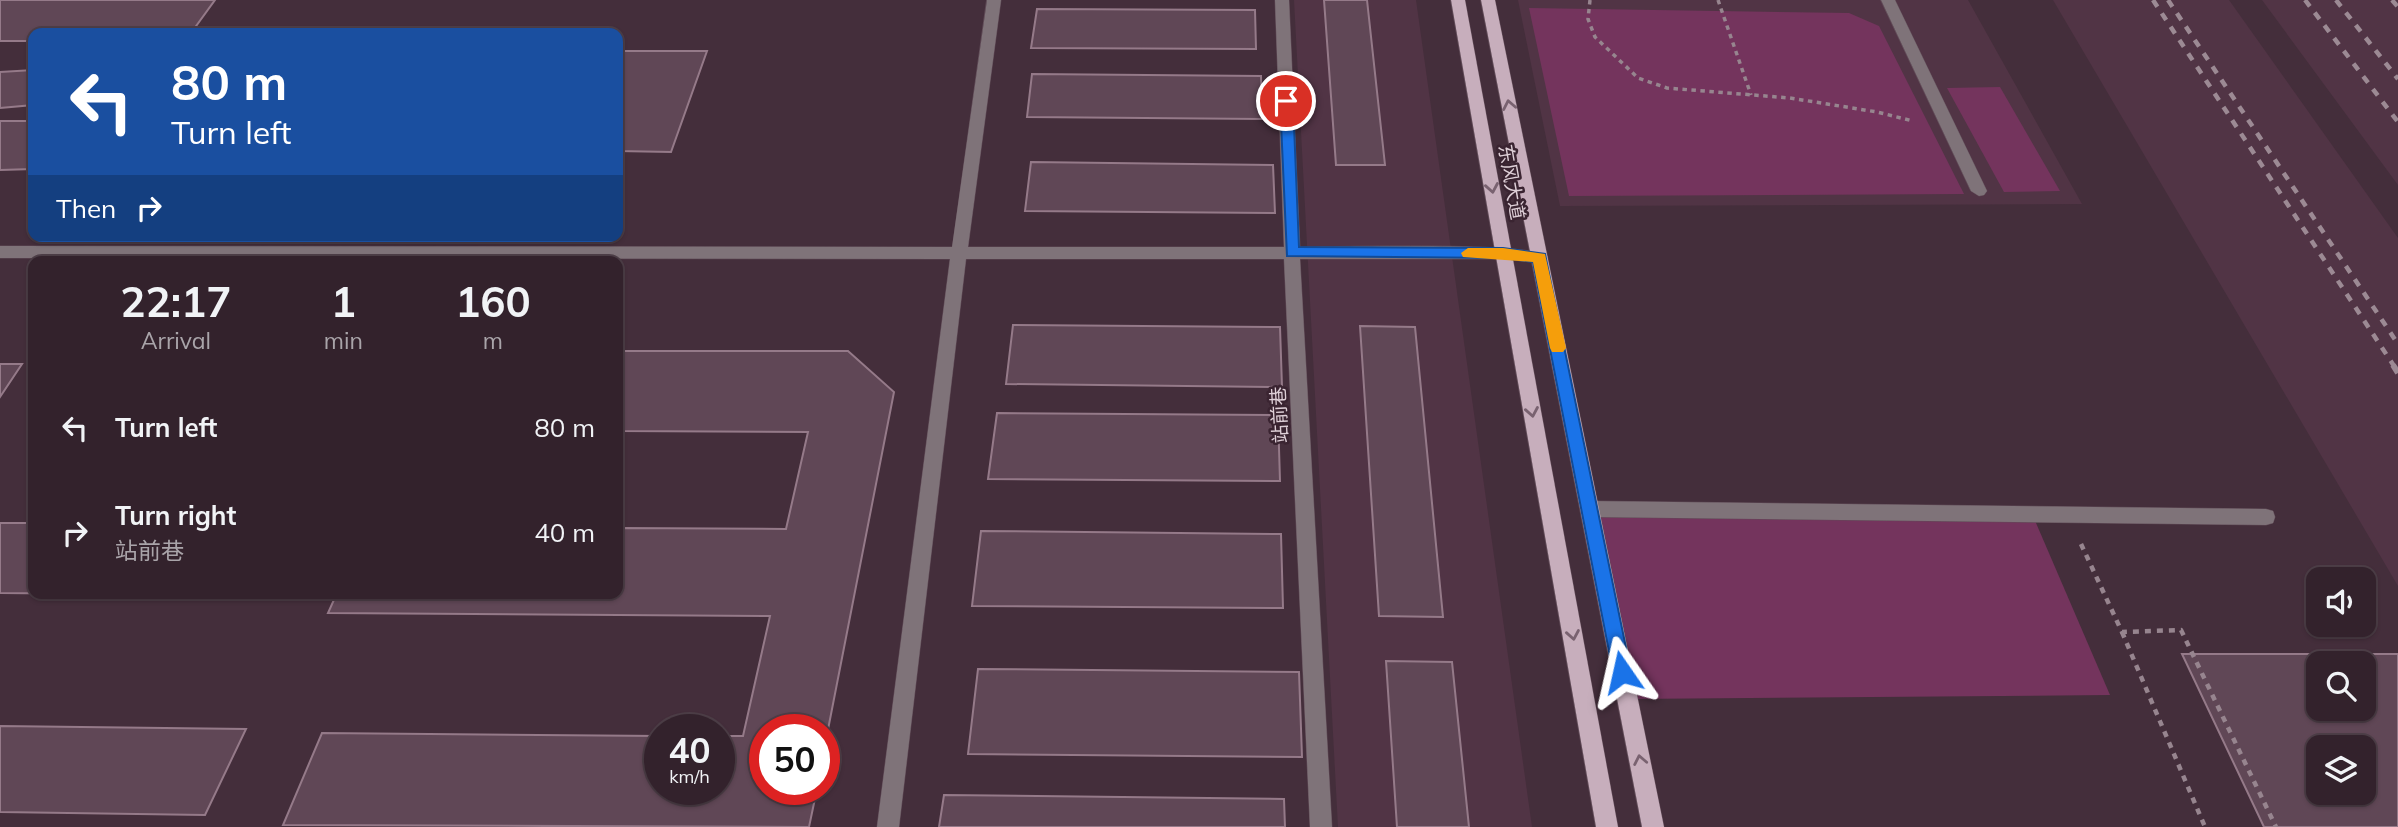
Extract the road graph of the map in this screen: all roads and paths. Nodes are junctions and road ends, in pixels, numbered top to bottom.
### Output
1 (994, 0) edge
2 (1282, 0) edge
3 (1458, 0) edge
4 (1488, 0) edge
5 (1590, 0) edge
6 (1718, 0) edge
7 (1888, 0) edge
8 (1751, 95) junction
9 (1950, 129) junction
10 (1979, 191) dead end
11 (0, 252) edge
12 (959, 252) junction
13 (1292, 253) junction
14 (1503, 253) junction
15 (1540, 257) junction
16 (1590, 509) junction
17 (2067, 516) junction
18 (2266, 517) dead end
19 (2122, 632) junction
20 (888, 827) edge
21 (1321, 827) edge
22 (1607, 827) edge
23 (1653, 827) edge
24 (2205, 827) edge
25 (2276, 827) edge

1 - 12 street
2 - 13 street, 站前巷
3 -> 14 main road, 东风大道
15 -> 4 main road
5 - 8 path
6 - 8 path
7 - 9 street
8 - 9 path
9 - 10 street
11 - 12 street
12 - 13 street
12 - 20 street
13 - 14 street
13 - 21 street, 站前巷
14 - 15 street
14 -> 22 main road, 东风大道
15 - 16 main road
16 - 17 street
23 -> 16 main road
17 - 18 street
17 - 19 path
19 - 24 path
19 - 25 path

